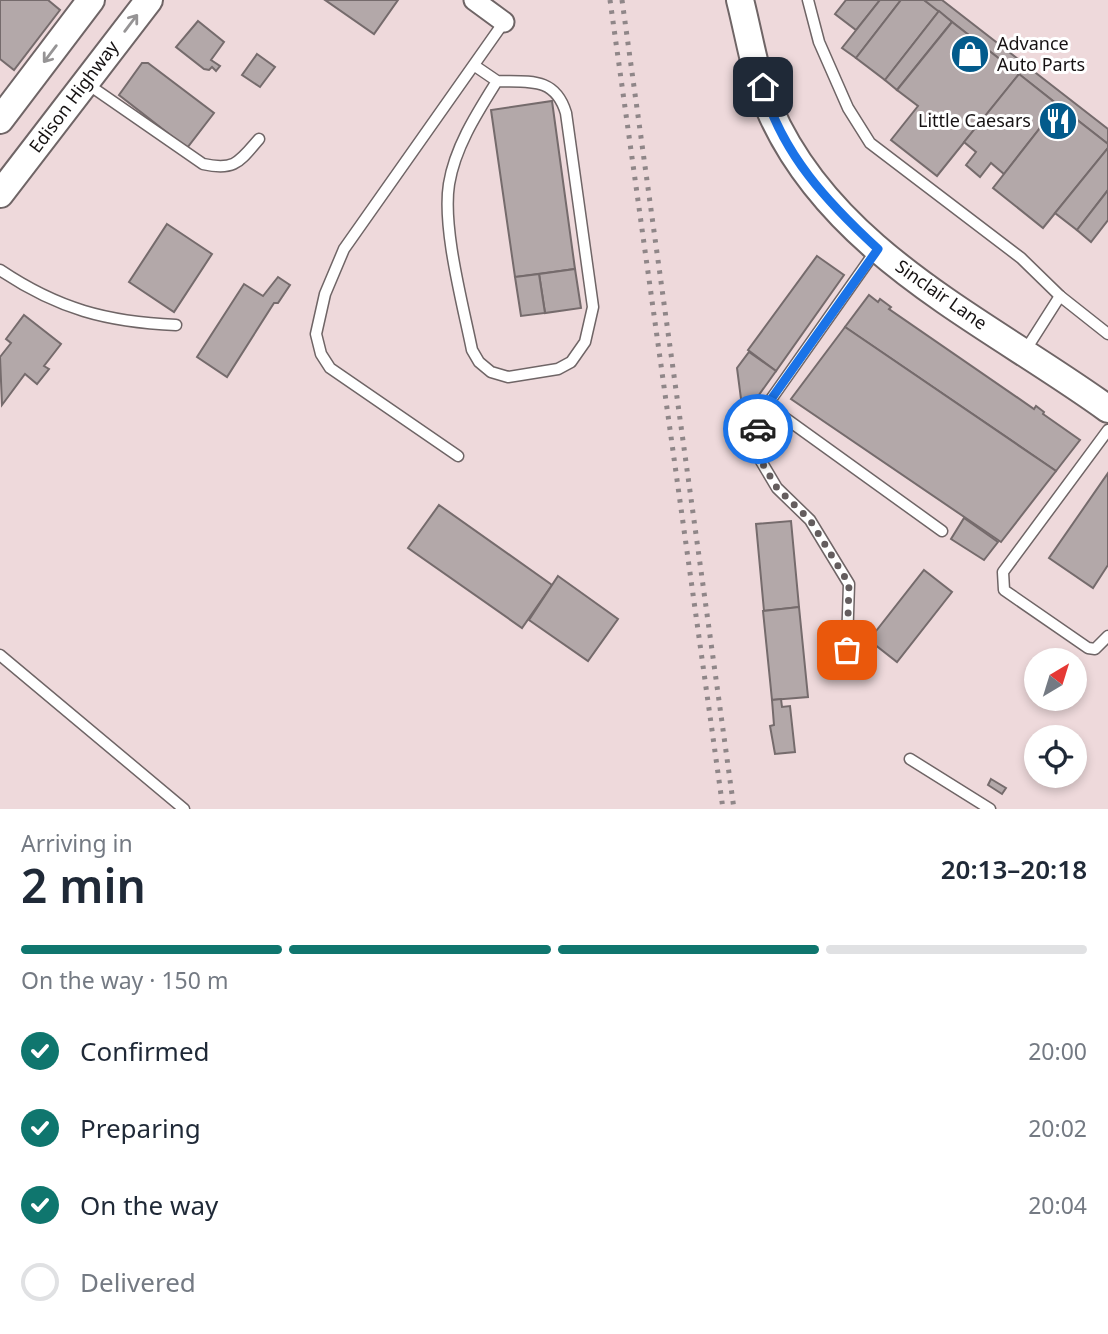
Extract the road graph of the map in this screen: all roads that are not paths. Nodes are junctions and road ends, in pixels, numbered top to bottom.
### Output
1 (149, 0) edge
2 (474, 0) edge
3 (740, 0) edge
4 (808, 0) edge
5 (86, 2) edge
6 (504, 22) joint
7 (475, 66) junction
8 (497, 81) junction
9 (86, 82) junction
10 (0, 120) edge
11 (259, 139) dead end
12 (0, 194) edge
13 (878, 249) junction
14 (0, 270) edge
15 (1060, 296) junction
16 (176, 325) dead end
17 (1108, 334) edge
18 (1025, 352) junction
19 (767, 405) junction
20 (1108, 408) edge
21 (1108, 430) edge
22 (458, 456) dead end
23 (942, 531) dead end
24 (1108, 636) edge
25 (0, 655) edge
26 (846, 673) dead end
27 (910, 759) dead end
28 (184, 809) edge
29 (990, 809) edge

9 -> 1 main road, Edison Highway
2 - 6 street
3 - 13 main road, Sinclair Lane
4 - 15 lane
5 -> 10 main road
6 - 7 lane
7 - 8 lane
7 - 22 lane
8 - 8 lane
9 - 11 lane
9 - 12 main road, Edison Highway
13 - 18 main road, Sinclair Lane
13 - 19 lane
14 - 16 lane
15 - 17 lane
15 - 18 lane
18 - 20 main road, Sinclair Lane
19 - 23 lane
19 - 26 lane
21 - 24 lane
25 - 28 lane
27 - 29 lane

